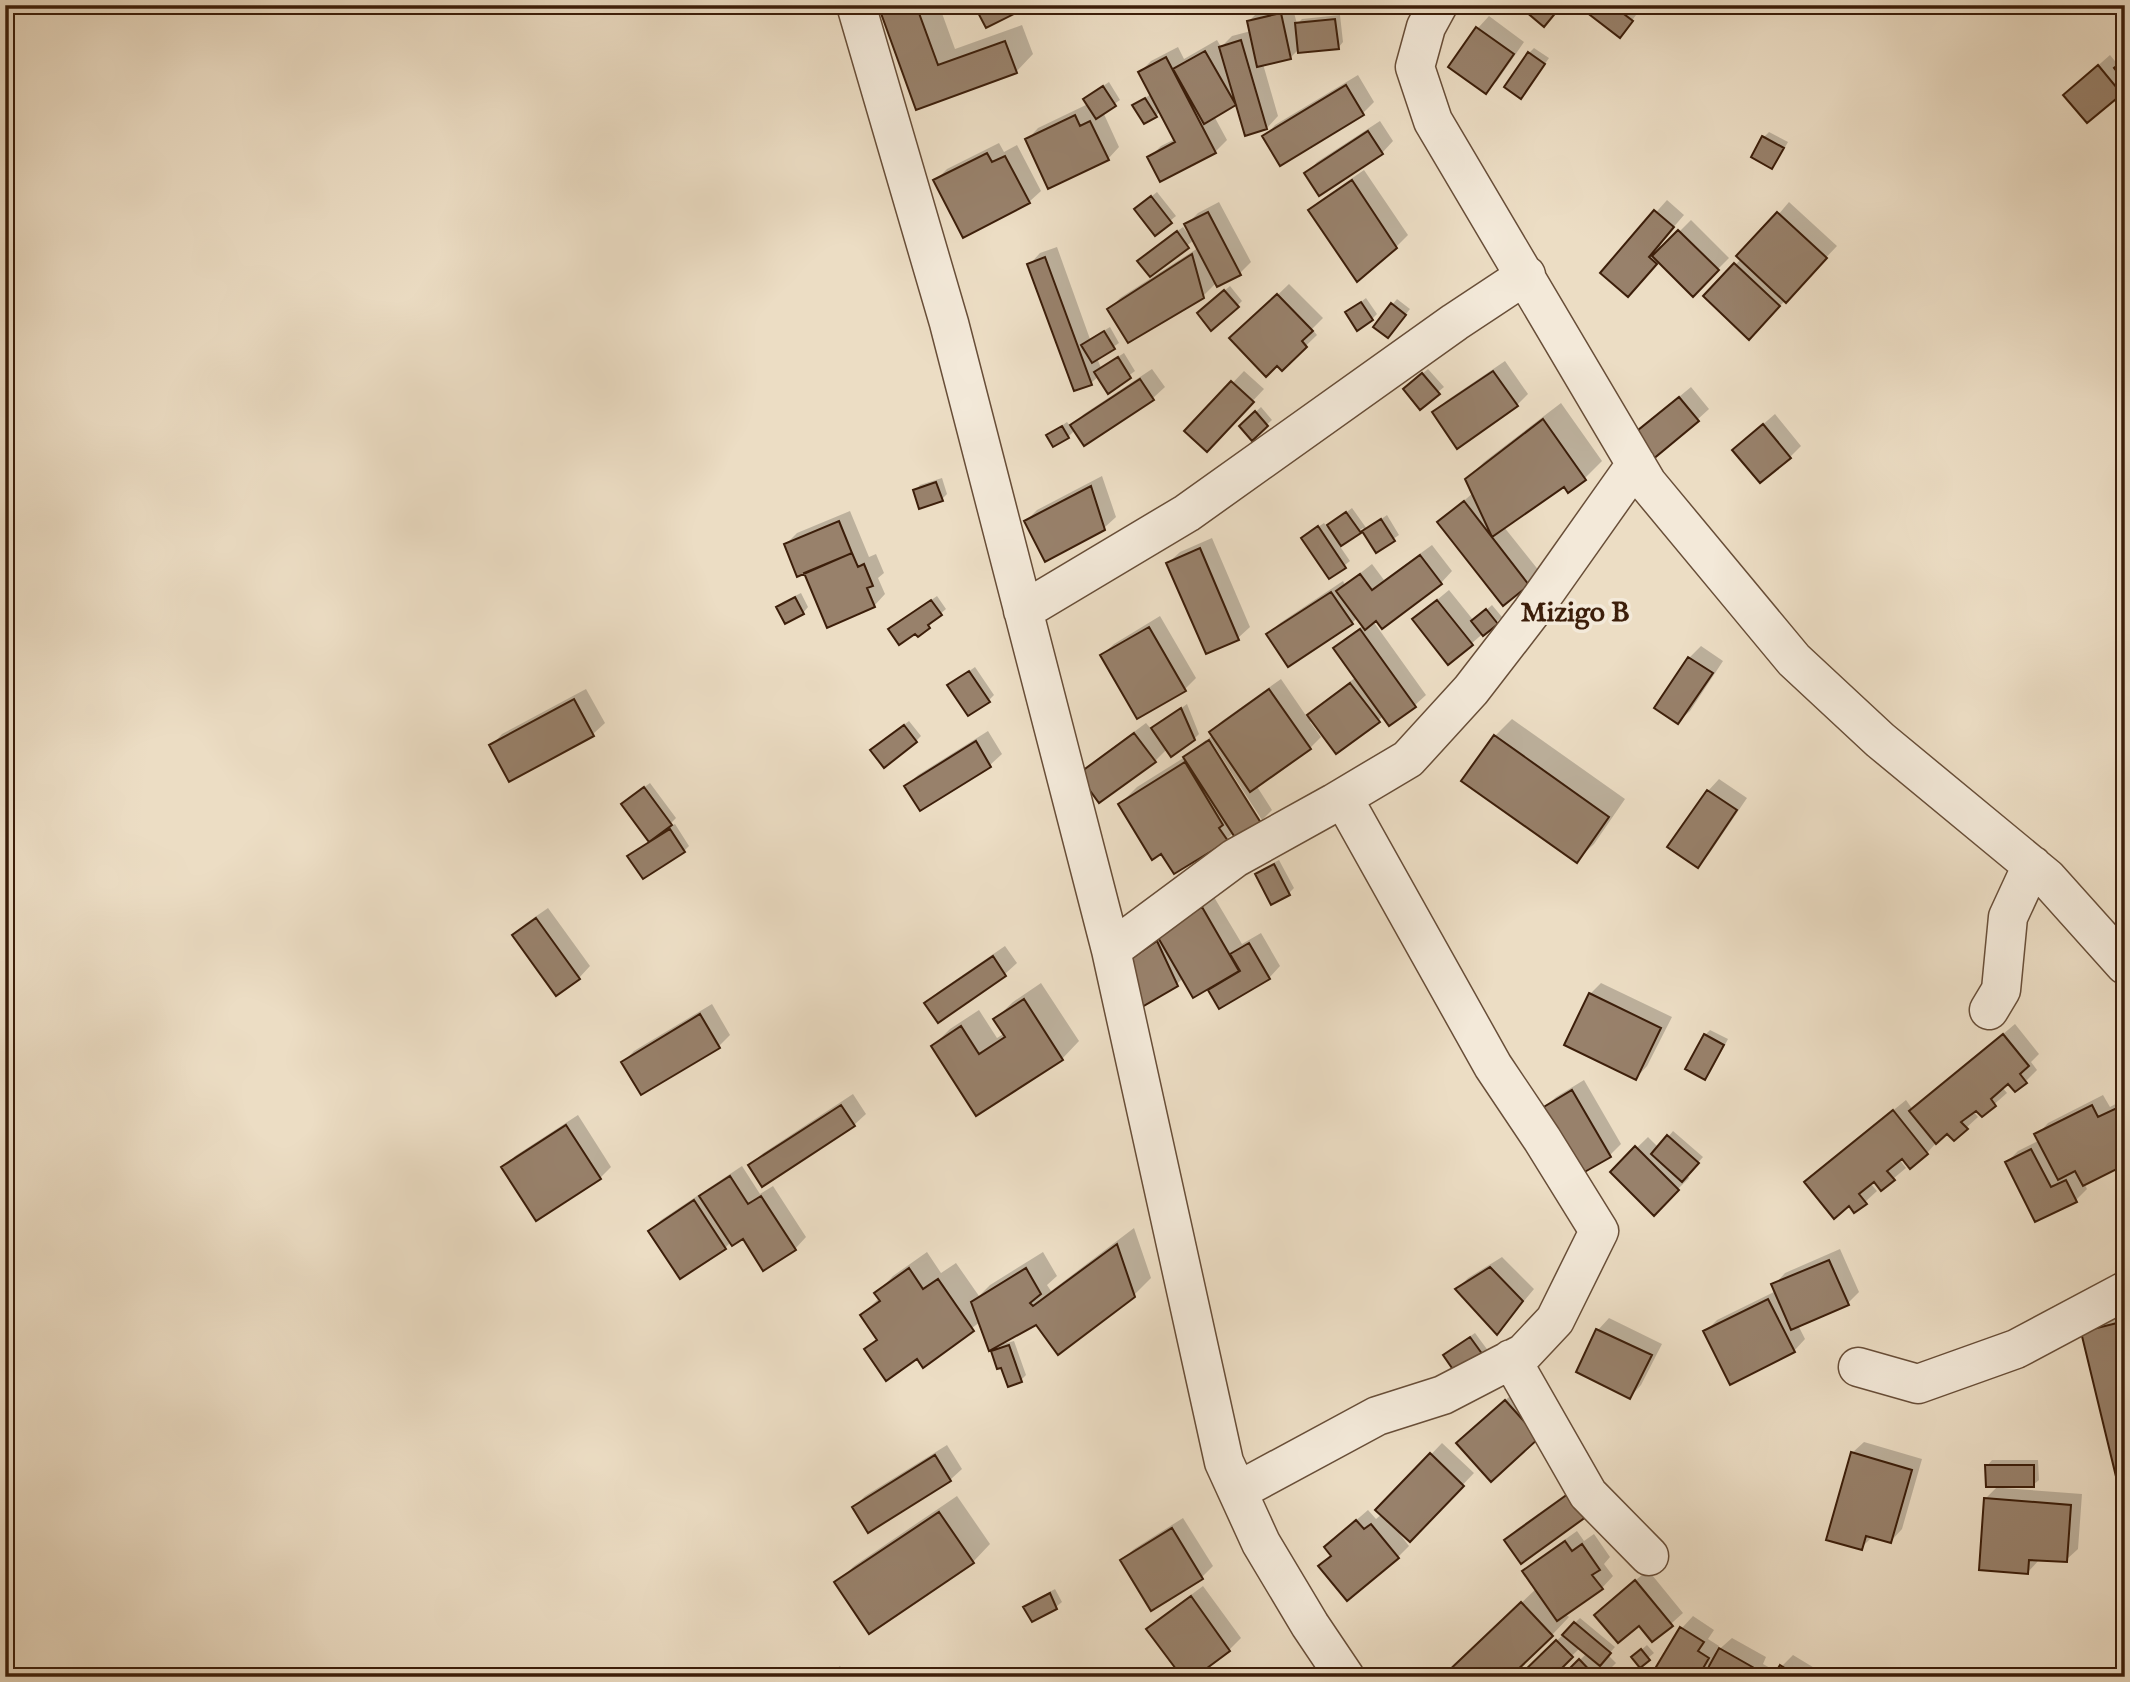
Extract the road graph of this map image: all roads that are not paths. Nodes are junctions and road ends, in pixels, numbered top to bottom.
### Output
1 (856, 5) edge
2 (1438, 5) edge
3 (1526, 275) junction
4 (1636, 464) junction
5 (1023, 611) junction
6 (1343, 798) junction
7 (2032, 865) junction
8 (1111, 950) junction
9 (2125, 965) edge
10 (1989, 1010) dead end
11 (2125, 1291) edge
12 (1511, 1359) junction
13 (1858, 1367) dead end
14 (1238, 1491) junction
15 (1649, 1556) dead end
16 (1345, 1677) edge

1 - 5 street
2 - 3 street
3 - 4 street
3 - 5 street
4 - 6 street
4 - 7 street
5 - 8 street
6 - 8 street
6 - 12 street
7 - 9 street
7 - 10 street
8 - 14 street
11 - 13 street
12 - 14 street
12 - 15 street
14 - 16 street

